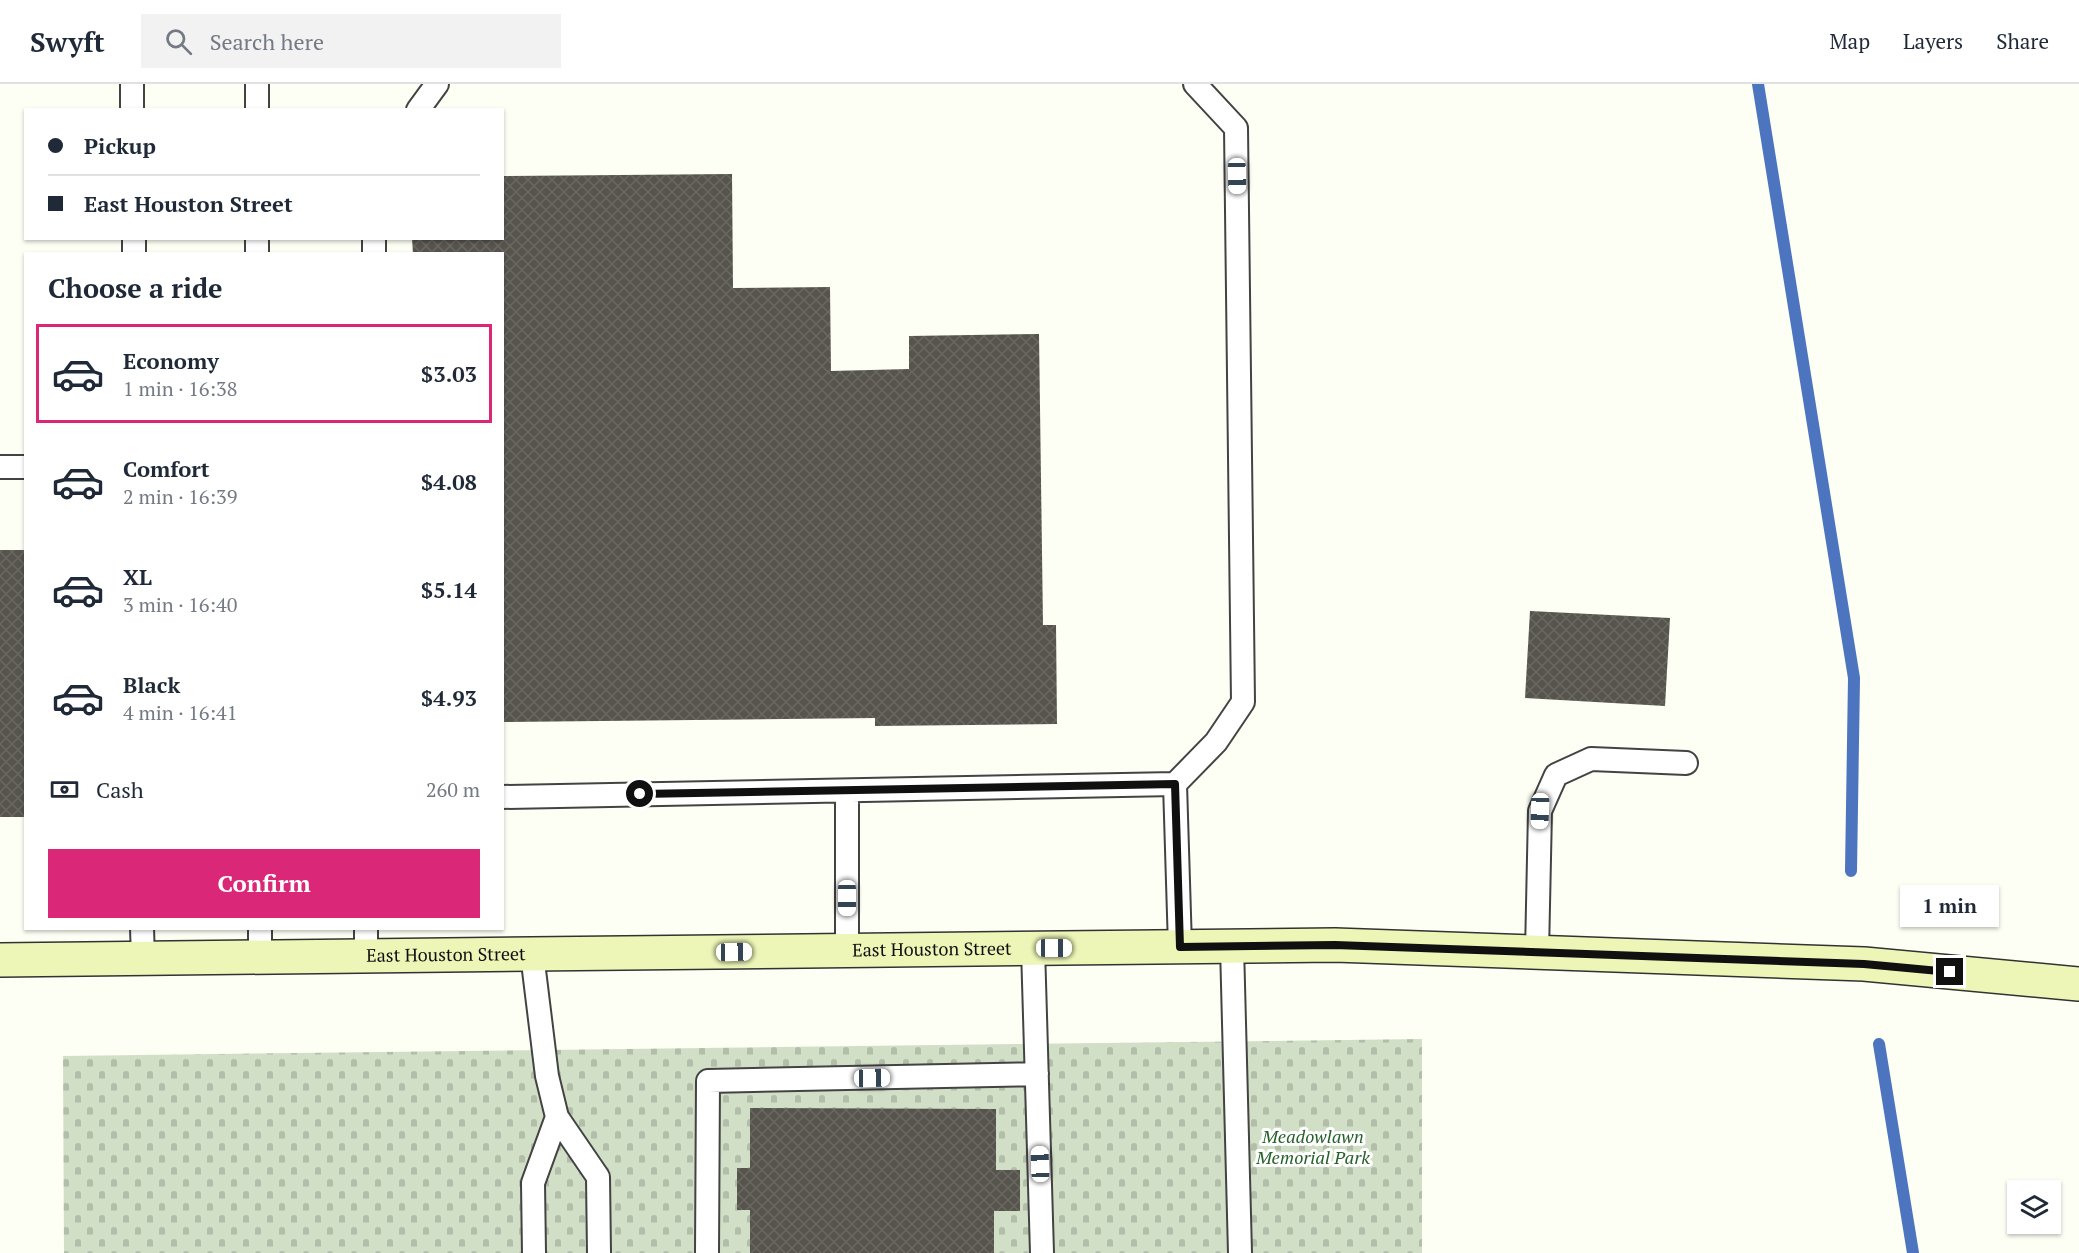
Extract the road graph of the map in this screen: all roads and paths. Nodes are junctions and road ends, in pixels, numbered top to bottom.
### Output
1 (132, 84) edge
2 (257, 84) edge
3 (437, 84) edge
4 (1195, 84) edge
5 (132, 108) edge
6 (257, 108) edge
7 (419, 108) edge
8 (0, 467) edge
9 (24, 467) edge
10 (1686, 763) dead end
11 (1175, 784) junction
12 (847, 791) junction
13 (504, 797) edge
14 (366, 942) edge
15 (260, 943) edge
16 (142, 944) edge
17 (1233, 946) junction
18 (1180, 947) junction
19 (1033, 948) junction
20 (847, 951) junction
21 (1537, 952) junction
22 (532, 954) junction
23 (0, 960) edge
24 (2079, 984) edge
25 (1037, 1074) junction
26 (557, 1117) junction
27 (534, 1253) edge
28 (599, 1253) edge
29 (707, 1253) edge
30 (1042, 1253) edge
31 (1239, 1253) edge

1 - 5 lane
2 - 6 lane
3 - 7 lane
4 - 11 lane
8 - 9 lane
10 - 21 lane
11 - 12 lane
11 - 18 lane
12 - 13 lane
12 - 20 lane
14 - 15 main road, East Houston Street
14 - 22 main road, East Houston Street
15 - 16 main road, East Houston Street
16 - 23 main road, East Houston Street
17 - 18 main road, East Houston Street
17 - 21 main road, East Houston Street
17 - 31 lane
18 - 19 main road, East Houston Street
19 - 20 main road, East Houston Street
19 - 25 lane
20 - 22 main road, East Houston Street
21 - 24 main road, East Houston Street
22 - 26 lane
25 - 29 lane
25 - 30 lane
26 - 27 lane
26 - 28 lane

